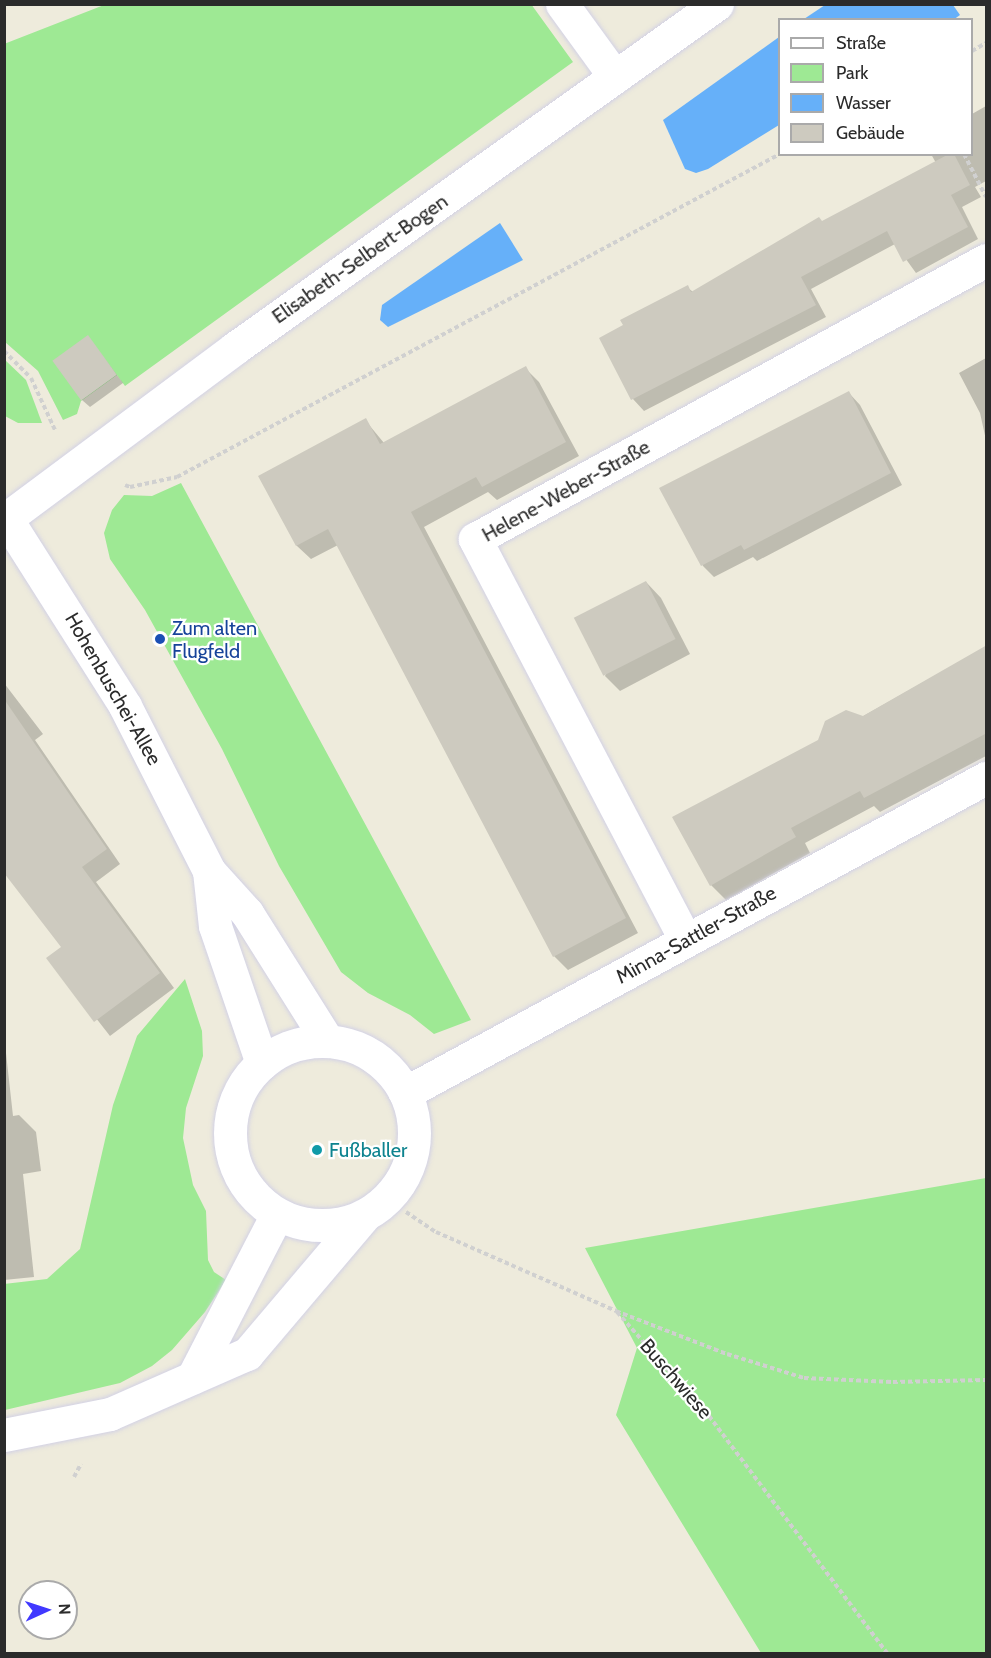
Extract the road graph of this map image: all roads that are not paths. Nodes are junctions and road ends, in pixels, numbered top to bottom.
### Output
1 (562, 4) edge
2 (717, 4) edge
3 (615, 77) junction
4 (987, 260) edge
5 (6, 517) edge
6 (987, 778) edge
7 (209, 871) junction
8 (685, 939) junction
9 (327, 1040) junction
10 (262, 1063) junction
11 (405, 1093) junction
12 (375, 1208) junction
13 (277, 1214) junction
14 (193, 1377) junction
15 (4, 1435) edge

1 - 3 street
2 - 3 street, Elisabeth-Selbert-Bogen
3 - 5 street, Elisabeth-Selbert-Bogen
4 - 8 street, Helene-Weber-Straße
5 - 7 street, Hohenbuschei-Allee
6 - 8 street, Minna-Sattler-Straße
7 - 9 street, Hohenbuschei-Allee
7 - 10 street, Hohenbuschei-Allee
8 - 11 street, Minna-Sattler-Straße
9 - 10 street
9 - 11 street
10 - 13 street
11 - 12 street
12 - 13 street
12 - 14 street
13 - 14 street
14 - 15 street

